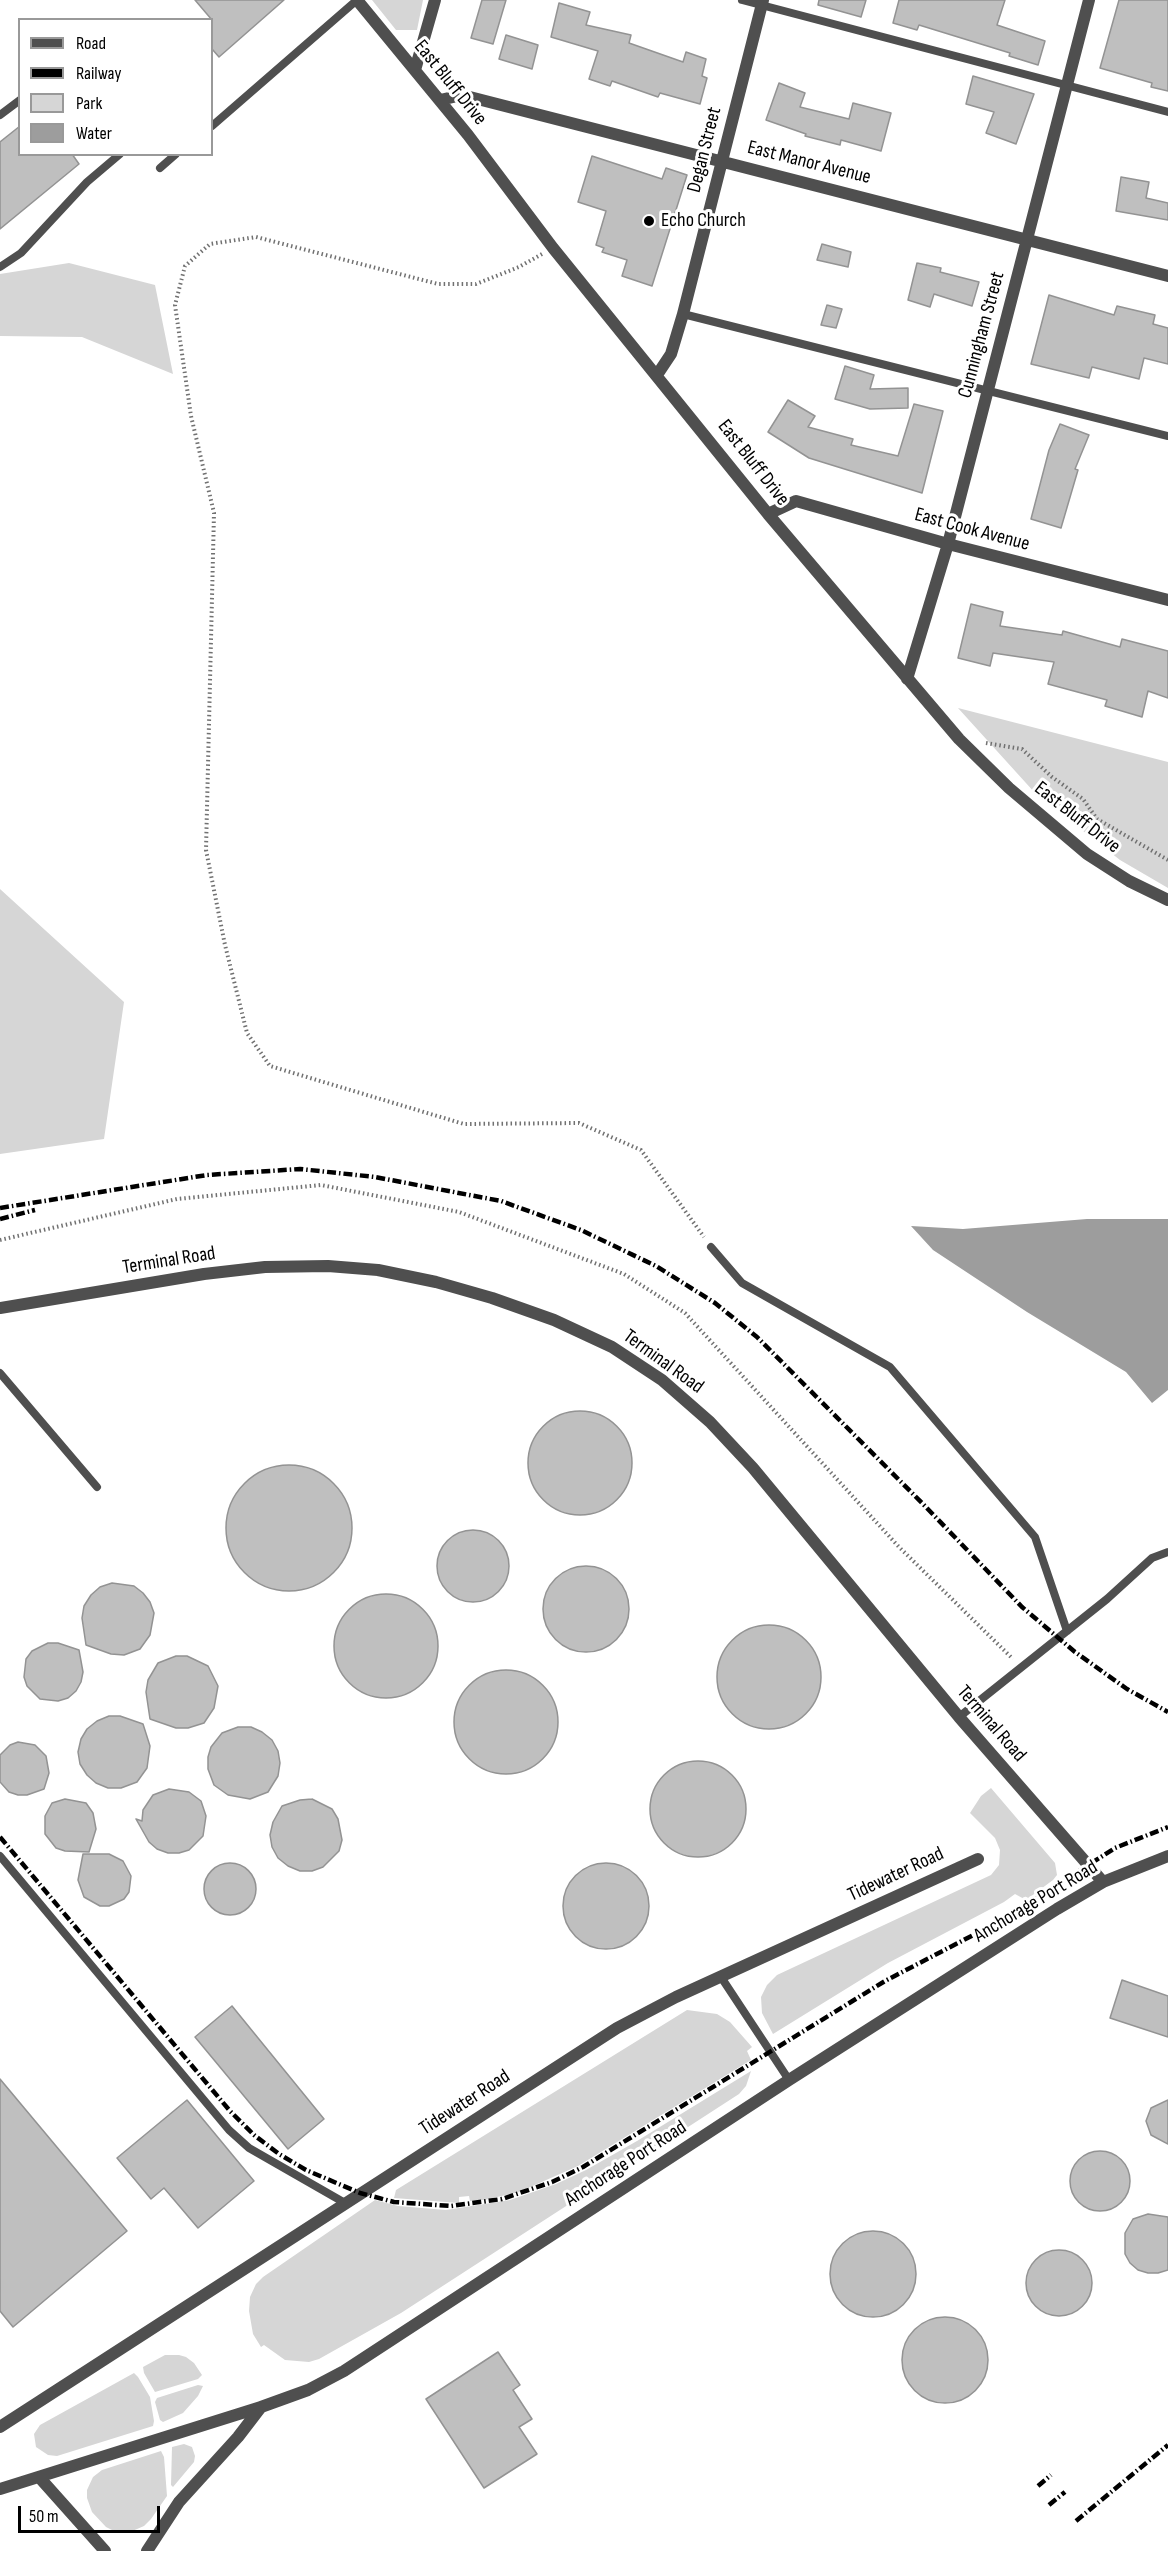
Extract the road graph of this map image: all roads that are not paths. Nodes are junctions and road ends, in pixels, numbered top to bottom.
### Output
1 (357, 0) edge
2 (435, 0) edge
3 (742, 0) edge
4 (1089, 0) edge
5 (763, 3) edge
6 (415, 70) junction
7 (1066, 86) junction
8 (440, 100) junction
9 (18, 102) edge
10 (1168, 112) edge
11 (0, 115) edge
12 (213, 125) edge
13 (118, 156) edge
14 (174, 156) edge
15 (722, 162) junction
16 (160, 168) dead end
17 (1028, 239) junction
18 (0, 267) edge
19 (1168, 276) edge
20 (683, 314) junction
21 (657, 375) junction
22 (987, 391) junction
23 (1168, 436) edge
24 (768, 514) junction
25 (948, 544) junction
26 (1168, 600) edge
27 (907, 679) junction
28 (1168, 900) edge
29 (711, 1247) road end
30 (0, 1308) edge
31 (0, 1372) edge
32 (97, 1487) dead end
33 (1168, 1552) edge
34 (1068, 1631) junction
35 (959, 1717) junction
36 (0, 1856) edge
37 (1168, 1856) edge
38 (978, 1859) dead end
39 (1103, 1882) junction
40 (721, 1977) junction
41 (789, 2080) junction
42 (345, 2203) junction
43 (261, 2407) junction
44 (0, 2427) edge
45 (39, 2476) junction
46 (0, 2489) edge
47 (105, 2551) edge
48 (147, 2551) edge

1 - 6 street, East Bluff Drive
1 - 12 lane
2 - 6 street
3 - 5 lane
4 - 7 street, Cunningham Street
5 - 7 lane
5 - 15 street, Degan Street
6 - 8 street, East Bluff Drive
7 - 10 lane
7 - 17 street, Cunningham Street
8 - 15 street, East Manor Avenue
8 - 21 street, East Bluff Drive
9 - 11 lane
13 - 18 lane
14 - 16 lane
15 - 17 street, East Manor Avenue
15 - 20 street, Degan Street
17 - 19 street, East Manor Avenue
17 - 22 street, Cunningham Street
20 - 21 street, Degan Street
20 - 22 lane
21 - 24 street, East Bluff Drive
22 - 23 lane
22 - 25 street, Cunningham Street
24 - 25 street, East Cook Avenue
24 - 27 street, East Bluff Drive
25 - 26 street, East Cook Avenue
25 - 27 street, Cunningham Street
27 - 28 street, East Bluff Drive
29 - 34 lane
30 - 35 street, Terminal Road
31 - 32 lane
33 - 34 lane
34 - 35 lane
35 - 39 street, Terminal Road
36 - 42 lane
37 - 39 street, Anchorage Port Road
38 - 40 street, Tidewater Road
39 - 41 street, Anchorage Port Road
40 - 41 lane
40 - 42 street, Tidewater Road
41 - 43 street, Anchorage Port Road
42 - 44 street, Tidewater Road
43 - 45 street, Anchorage Port Road
43 - 48 street
45 - 46 street, Anchorage Port Road
45 - 47 street

